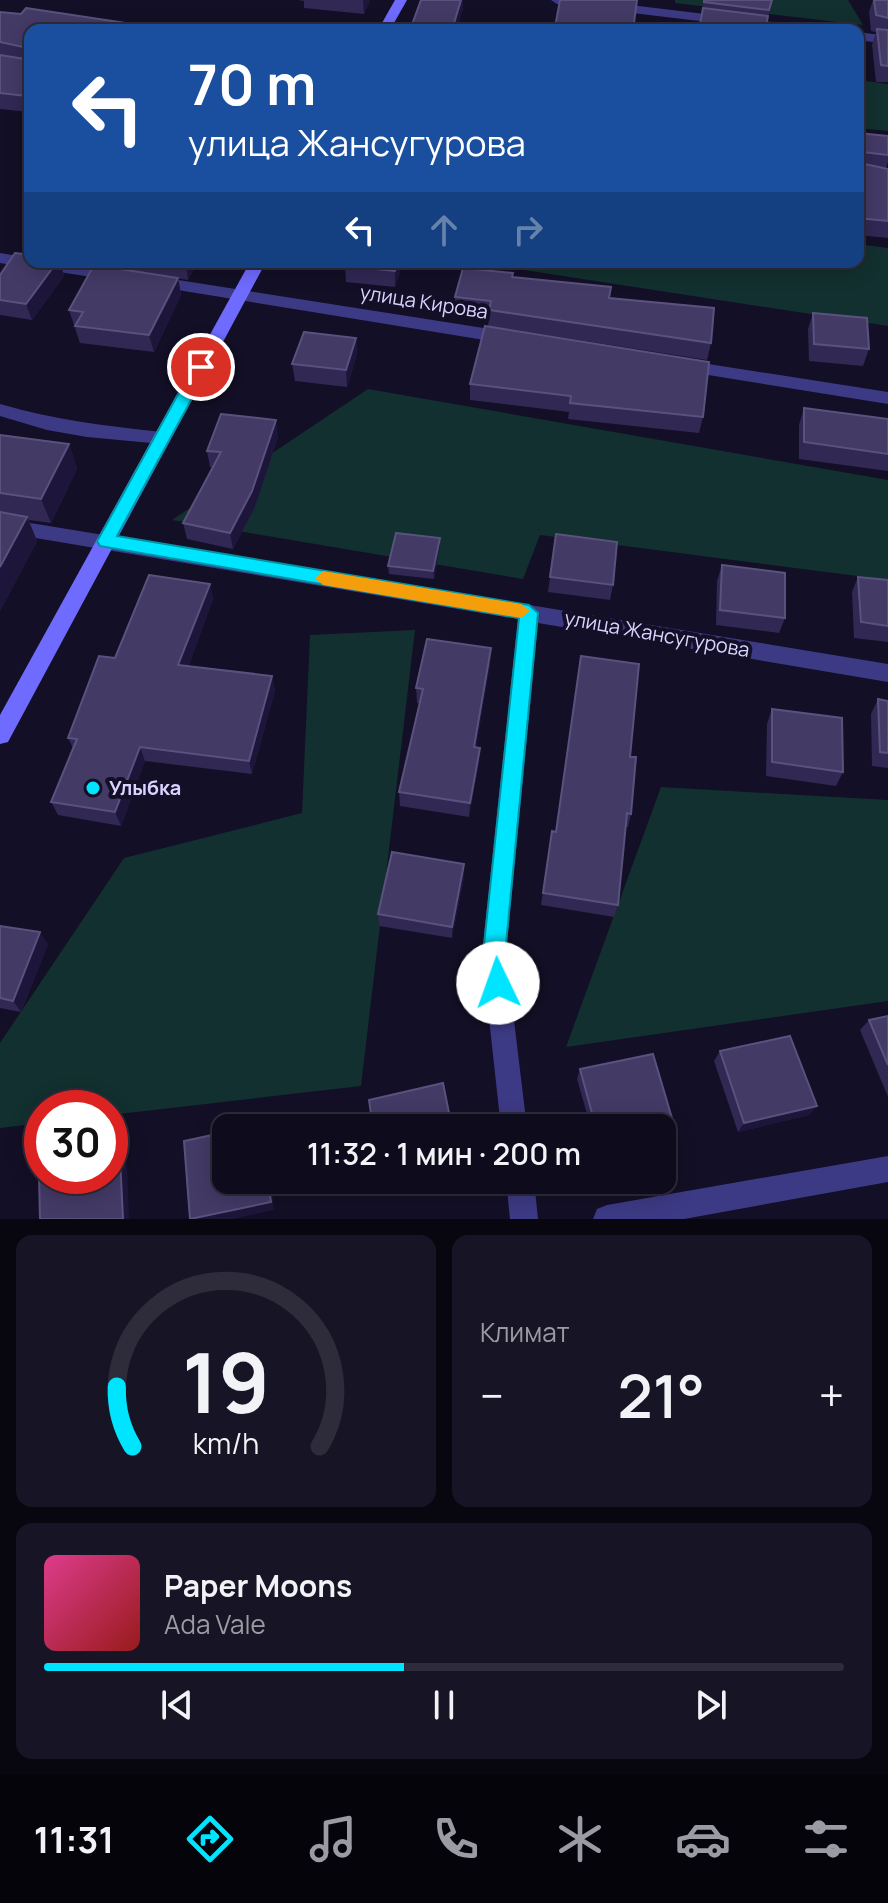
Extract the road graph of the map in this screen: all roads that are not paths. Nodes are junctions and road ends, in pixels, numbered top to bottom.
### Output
1 (401, 0) edge
2 (557, 0) edge
3 (387, 24) edge
4 (756, 24) edge
5 (864, 37) edge
6 (888, 40) edge
7 (0, 258) edge
8 (24, 262) edge
9 (65, 268) edge
10 (255, 268) edge
11 (240, 295) junction
12 (533, 342) edge
13 (672, 364) edge
14 (888, 398) edge
15 (0, 410) edge
16 (162, 438) junction
17 (0, 525) edge
18 (106, 541) junction
19 (529, 613) junction
20 (888, 673) edge
21 (0, 735) edge
22 (512, 1114) edge
23 (888, 1169) edge
24 (521, 1194) edge
25 (524, 1219) edge
26 (607, 1219) edge

1 - 3 street
2 - 4 street
5 - 6 street
7 - 8 street, улица Кирова
9 - 11 street, улица Кирова
10 - 11 street
11 - 12 street, улица Кирова
11 - 16 street
13 - 14 street
15 - 16 street
16 - 18 street
17 - 18 street, улица Жансугурова
18 - 19 street, улица Жансугурова
18 - 21 street
19 - 20 street, улица Жансугурова
19 - 22 street
23 - 26 street
24 - 25 street

